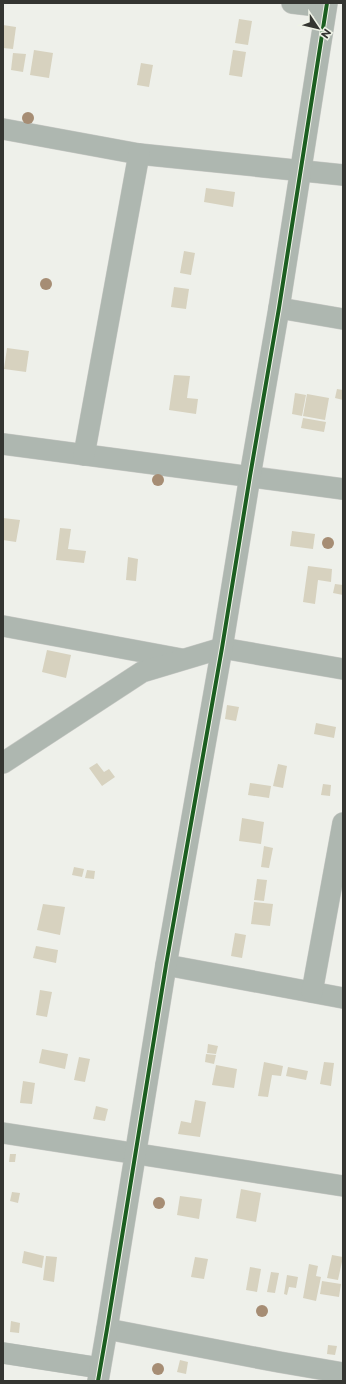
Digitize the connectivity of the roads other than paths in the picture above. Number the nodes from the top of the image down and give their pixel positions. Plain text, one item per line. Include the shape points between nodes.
1 (292, 3) edge
2 (327, 5) edge
3 (3, 129) edge
4 (139, 154) junction
5 (300, 171) junction
6 (343, 175) edge
7 (279, 308) junction
8 (343, 319) edge
9 (3, 444) edge
10 (84, 455) junction
11 (250, 476) junction
12 (343, 489) edge
13 (3, 626) edge
14 (222, 648) junction
15 (185, 659) junction
16 (343, 669) edge
17 (3, 763) edge
18 (343, 823) edge
19 (166, 965) junction
20 (312, 992) junction
21 (343, 998) edge
22 (3, 1133) edge
23 (135, 1153) junction
24 (343, 1186) edge
25 (107, 1329) junction
26 (3, 1353) edge
27 (343, 1373) edge
28 (99, 1375) edge

1 - 2 street
2 - 5 street
3 - 4 street
4 - 5 street
4 - 10 street
5 - 6 street
5 - 7 street
7 - 8 street
7 - 11 street
9 - 10 street
10 - 11 street
11 - 12 street
11 - 14 street
13 - 15 street
14 - 15 street
14 - 16 street
14 - 19 street
15 - 17 street via 142,672
18 - 20 street
19 - 20 street
19 - 23 street
20 - 21 street
22 - 23 street
23 - 24 street
23 - 25 street
25 - 27 street
25 - 28 street
26 - 28 street

